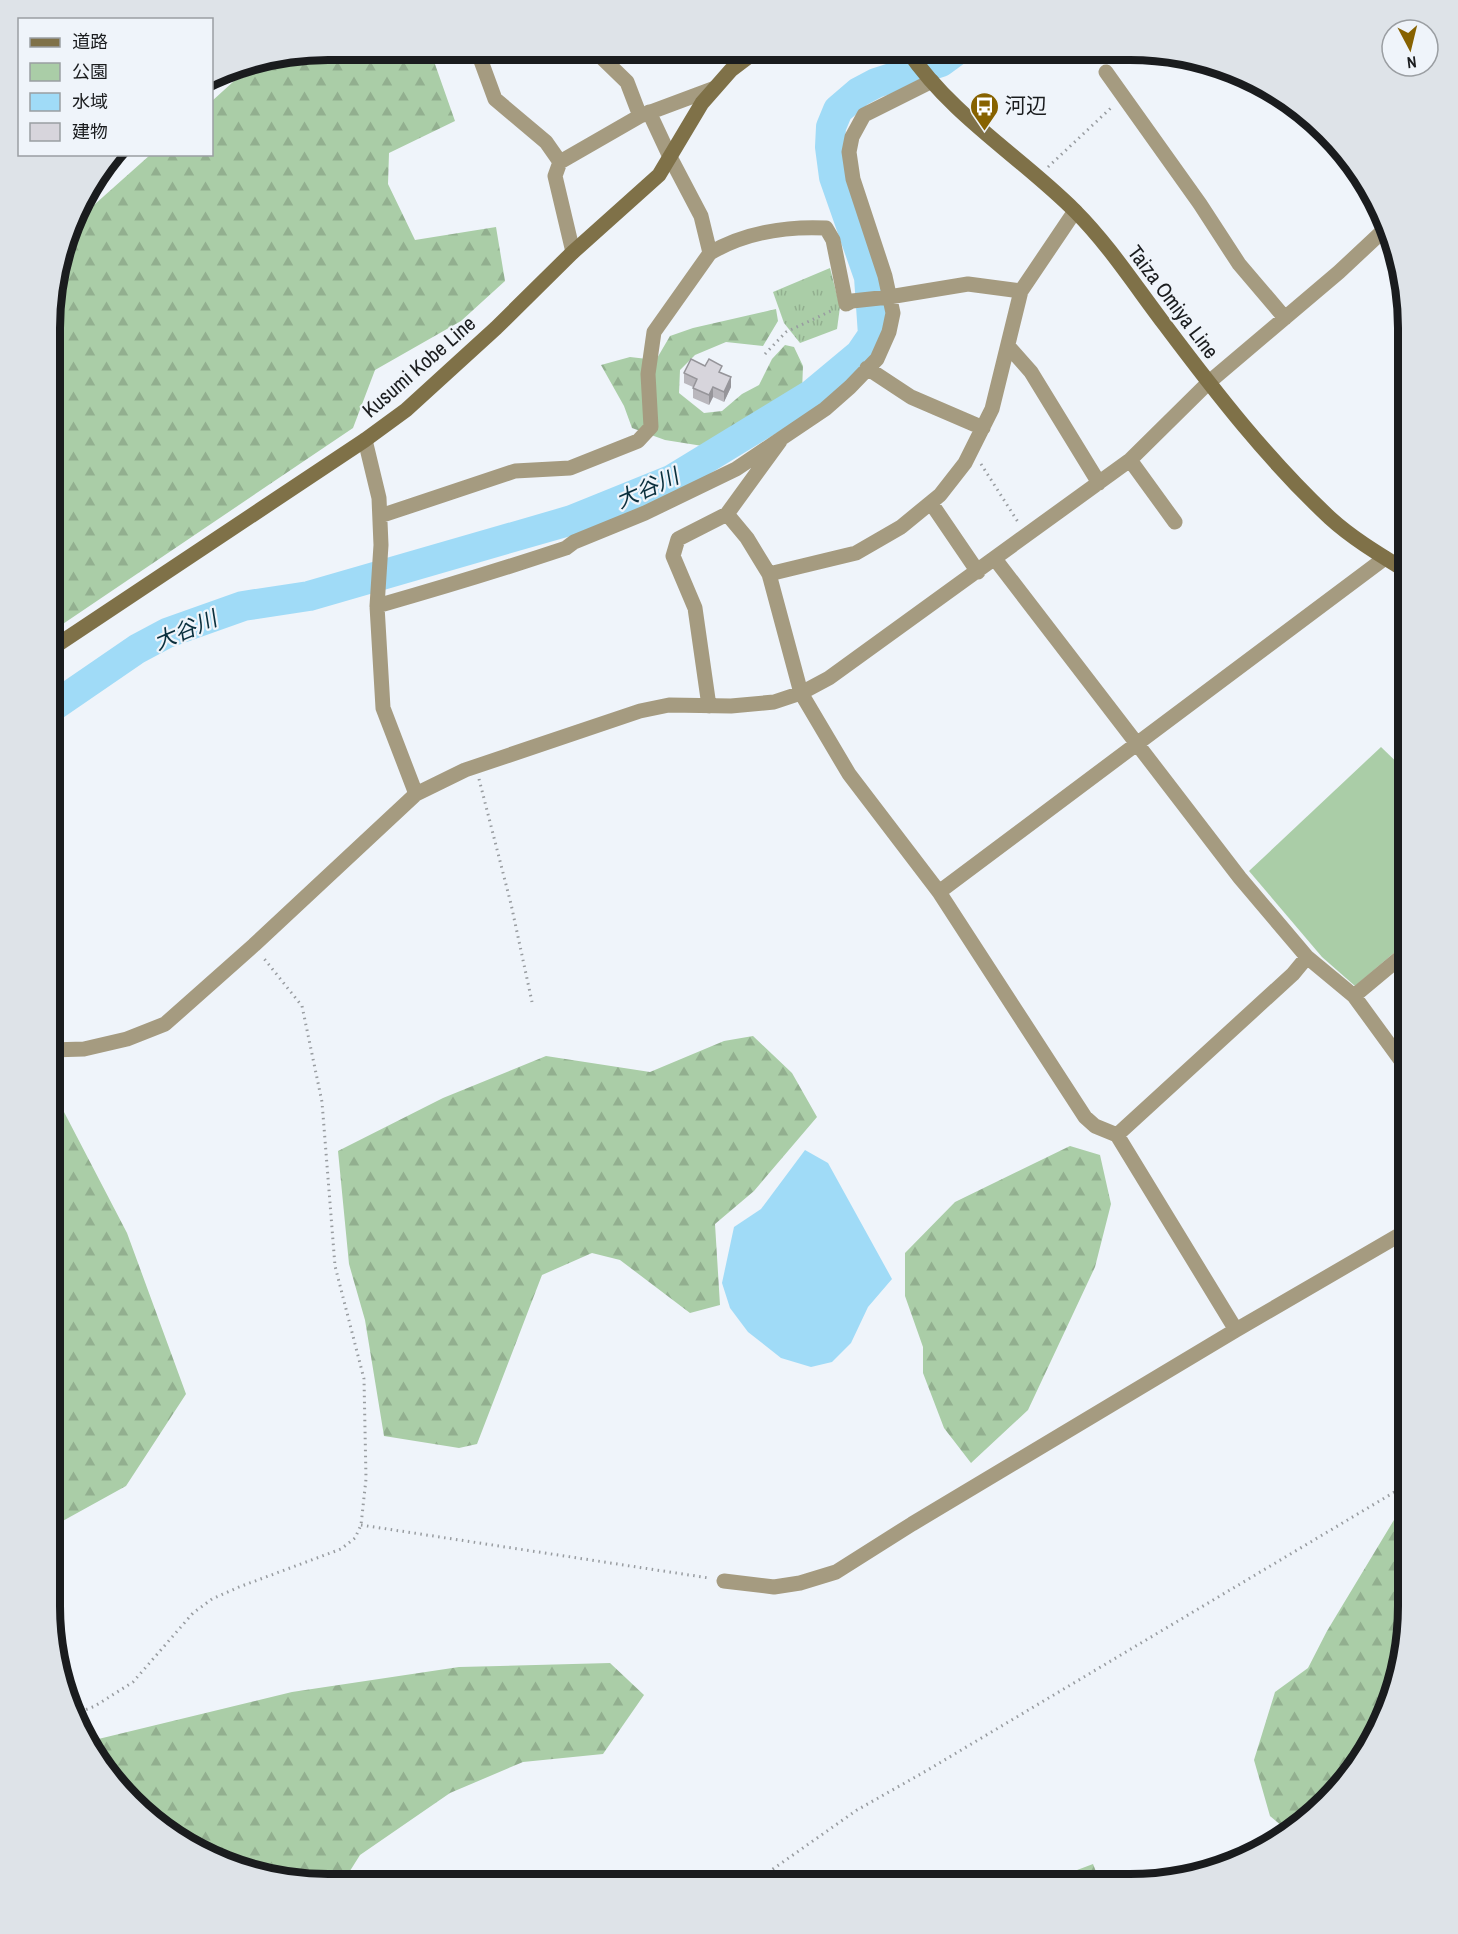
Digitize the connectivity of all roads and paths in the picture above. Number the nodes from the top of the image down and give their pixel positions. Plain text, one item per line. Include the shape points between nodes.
1 (481, 60) edge
2 (604, 60) edge
3 (743, 60) edge
4 (915, 60) edge
5 (1106, 72) dead end
6 (930, 79) junction
7 (715, 88) junction
8 (1123, 96) junction
9 (645, 114) junction
10 (670, 157) junction
11 (560, 162) junction
12 (1036, 178) junction
13 (1075, 211) junction
14 (1381, 234) edge
15 (573, 252) junction
16 (710, 253) junction
17 (1021, 291) junction
18 (884, 298) junction
19 (849, 303) junction
20 (1285, 318) junction
21 (1008, 346) junction
22 (765, 354) dead end
23 (867, 368) junction
24 (1208, 383) junction
25 (983, 428) junction
26 (365, 440) junction
27 (780, 441) junction
28 (972, 450) junction
29 (1130, 460) junction
30 (1099, 483) junction
31 (931, 503) junction
32 (727, 514) junction
33 (380, 516) junction
34 (1175, 522) dead end
35 (1027, 536) junction
36 (1385, 558) junction
37 (996, 559) junction
38 (1398, 566) edge
39 (978, 572) junction
40 (769, 574) junction
41 (377, 606) junction
42 (60, 643) edge
43 (801, 693) junction
44 (709, 706) junction
45 (1136, 743) junction
46 (476, 766) junction
47 (416, 794) junction
48 (939, 892) junction
49 (254, 945) junction
50 (1307, 957) junction
51 (1398, 959) edge
52 (1354, 996) junction
53 (532, 1002) dead end
54 (60, 1050) edge
55 (1398, 1056) edge
56 (1117, 1135) junction
57 (1398, 1236) edge
58 (1236, 1330) junction
59 (1398, 1490) edge
60 (361, 1525) junction
61 (724, 1581) joint
62 (81, 1712) edge
63 (766, 1874) edge

1 - 11 street via 495,99 546,142
2 - 9 street via 627,82
3 - 7 main road, Kusumi Kobe Line
4 - 6 main road, Taiza Omiya Line
5 - 8 street
6 - 12 main road, Taiza Omiya Line
6 - 18 street via 864,115 852,136 849,152 853,180 885,276
7 - 9 street
7 - 10 main road, Kusumi Kobe Line
8 - 12 path
8 - 20 street via 1239,264
9 - 10 street
9 - 11 street
10 - 15 main road, Kusumi Kobe Line via 658,175
10 - 16 street via 702,216
11 - 15 street via 555,176
12 - 13 main road, Taiza Omiya Line
13 - 17 street
13 - 24 main road, Taiza Omiya Line
14 - 20 street
15 - 26 main road, Kusumi Kobe Line via 406,410
16 - 19 street via 758,233 826,228 833,240
16 - 33 street via 654,332 648,374 651,427 638,441 570,468 515,471
17 - 18 street via 968,284
17 - 21 street
18 - 19 street
18 - 23 street via 893,313 889,332 877,359
19 - 22 path via 786,332
20 - 24 street
21 - 25 street via 992,409
21 - 30 street via 1031,372
23 - 25 street via 911,398
23 - 27 street via 825,410
24 - 29 street
24 - 36 main road, Taiza Omiya Line via 1263,450 1331,519
25 - 28 street
26 - 33 street
26 - 42 main road, Kusumi Kobe Line
27 - 32 street
27 - 41 street via 736,469 566,548
28 - 31 street
28 - 35 path
29 - 30 street
29 - 34 street
30 - 35 street
31 - 39 street
31 - 40 street via 901,527 856,553
32 - 40 street
32 - 44 street via 678,539 674,556 695,608
33 - 41 street
35 - 37 street
36 - 38 main road, Taiza Omiya Line
36 - 45 street
37 - 39 street
37 - 45 street
39 - 43 street via 829,678
40 - 43 street
41 - 47 street via 383,708
43 - 44 street via 774,702
43 - 48 street via 849,774
44 - 46 street via 669,705 640,711
45 - 48 street
45 - 50 street via 1240,878
46 - 47 street
46 - 53 path
47 - 49 street
48 - 56 street via 1084,1117
49 - 54 street via 165,1024 117,1041
49 - 60 path via 302,1006 322,1102 335,1266 364,1379 366,1479
50 - 52 street
50 - 56 street
51 - 52 street
52 - 55 street
56 - 58 street
57 - 58 street
58 - 61 street via 836,1572 774,1587
59 - 63 path via 857,1810
60 - 61 path
60 - 62 path via 355,1538 341,1549 212,1599 193,1613 133,1682

